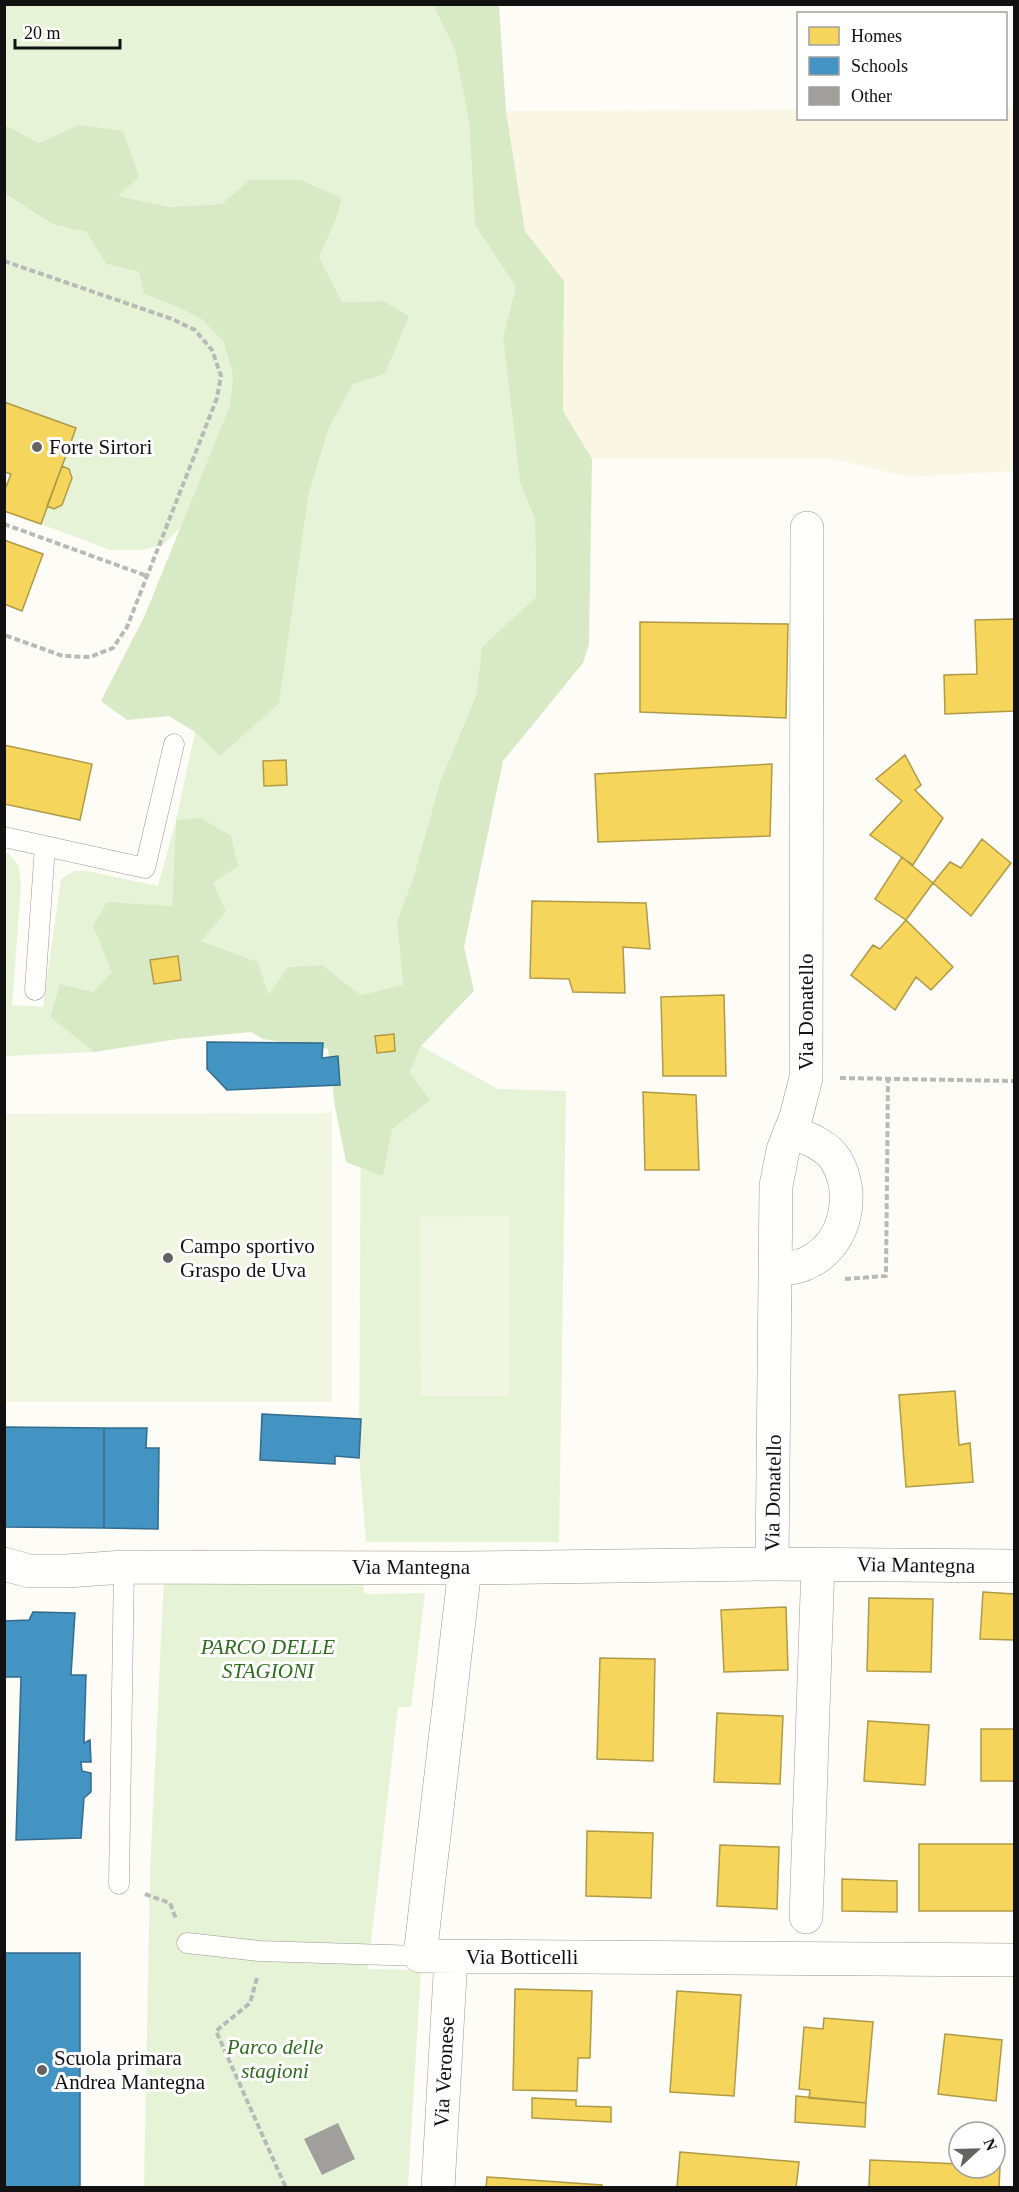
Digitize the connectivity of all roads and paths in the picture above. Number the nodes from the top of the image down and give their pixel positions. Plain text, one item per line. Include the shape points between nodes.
1 (4, 261) edge
2 (4, 524) edge
3 (807, 528) dead end
4 (147, 576) junction
5 (4, 635) edge
6 (174, 744) dead end
7 (4, 837) edge
8 (45, 846) junction
9 (35, 990) dead end
10 (807, 1078) junction
11 (888, 1079) junction
12 (1014, 1081) edge
13 (790, 1131) junction
14 (776, 1270) junction
15 (842, 1280) dead end
16 (4, 1564) edge
17 (772, 1564) junction
18 (818, 1564) junction
19 (1014, 1566) edge
20 (124, 1567) junction
21 (465, 1568) junction
22 (119, 1884) joint
23 (806, 1917) dead end
24 (187, 1943) joint
25 (259, 1951) junction
26 (436, 1956) junction
27 (1014, 1960) edge
28 (286, 2187) edge
29 (438, 2187) edge

1 - 4 path via 172,319 195,330 212,350 220,376 217,398
2 - 4 path
3 - 10 street, Via Donatello
4 - 5 path via 127,627 113,648 90,657 63,656
6 - 8 lane via 145,868
7 - 8 lane
8 - 9 lane
10 - 11 path
10 - 13 street, Via Donatello
11 - 12 path
11 - 15 path via 886,1276
13 - 14 street, Via Donatello via 776,1186
13 - 14 street via 822,1145 836,1160 847,1203 844,1220 824,1252 796,1268
14 - 17 street, Via Donatello
16 - 20 street, Via Mantegna via 30,1571
17 - 18 street, Via Mantegna
17 - 21 street, Via Mantegna
18 - 19 street, Via Mantegna
18 - 23 street
20 - 21 street, Via Mantegna
20 - 22 lane
21 - 26 street
22 - 24 path via 170,1904
24 - 25 lane
25 - 26 lane
25 - 28 path via 258,1975 250,2003 216,2031
26 - 27 street, Via Botticelli
26 - 29 street, Via Veronese

